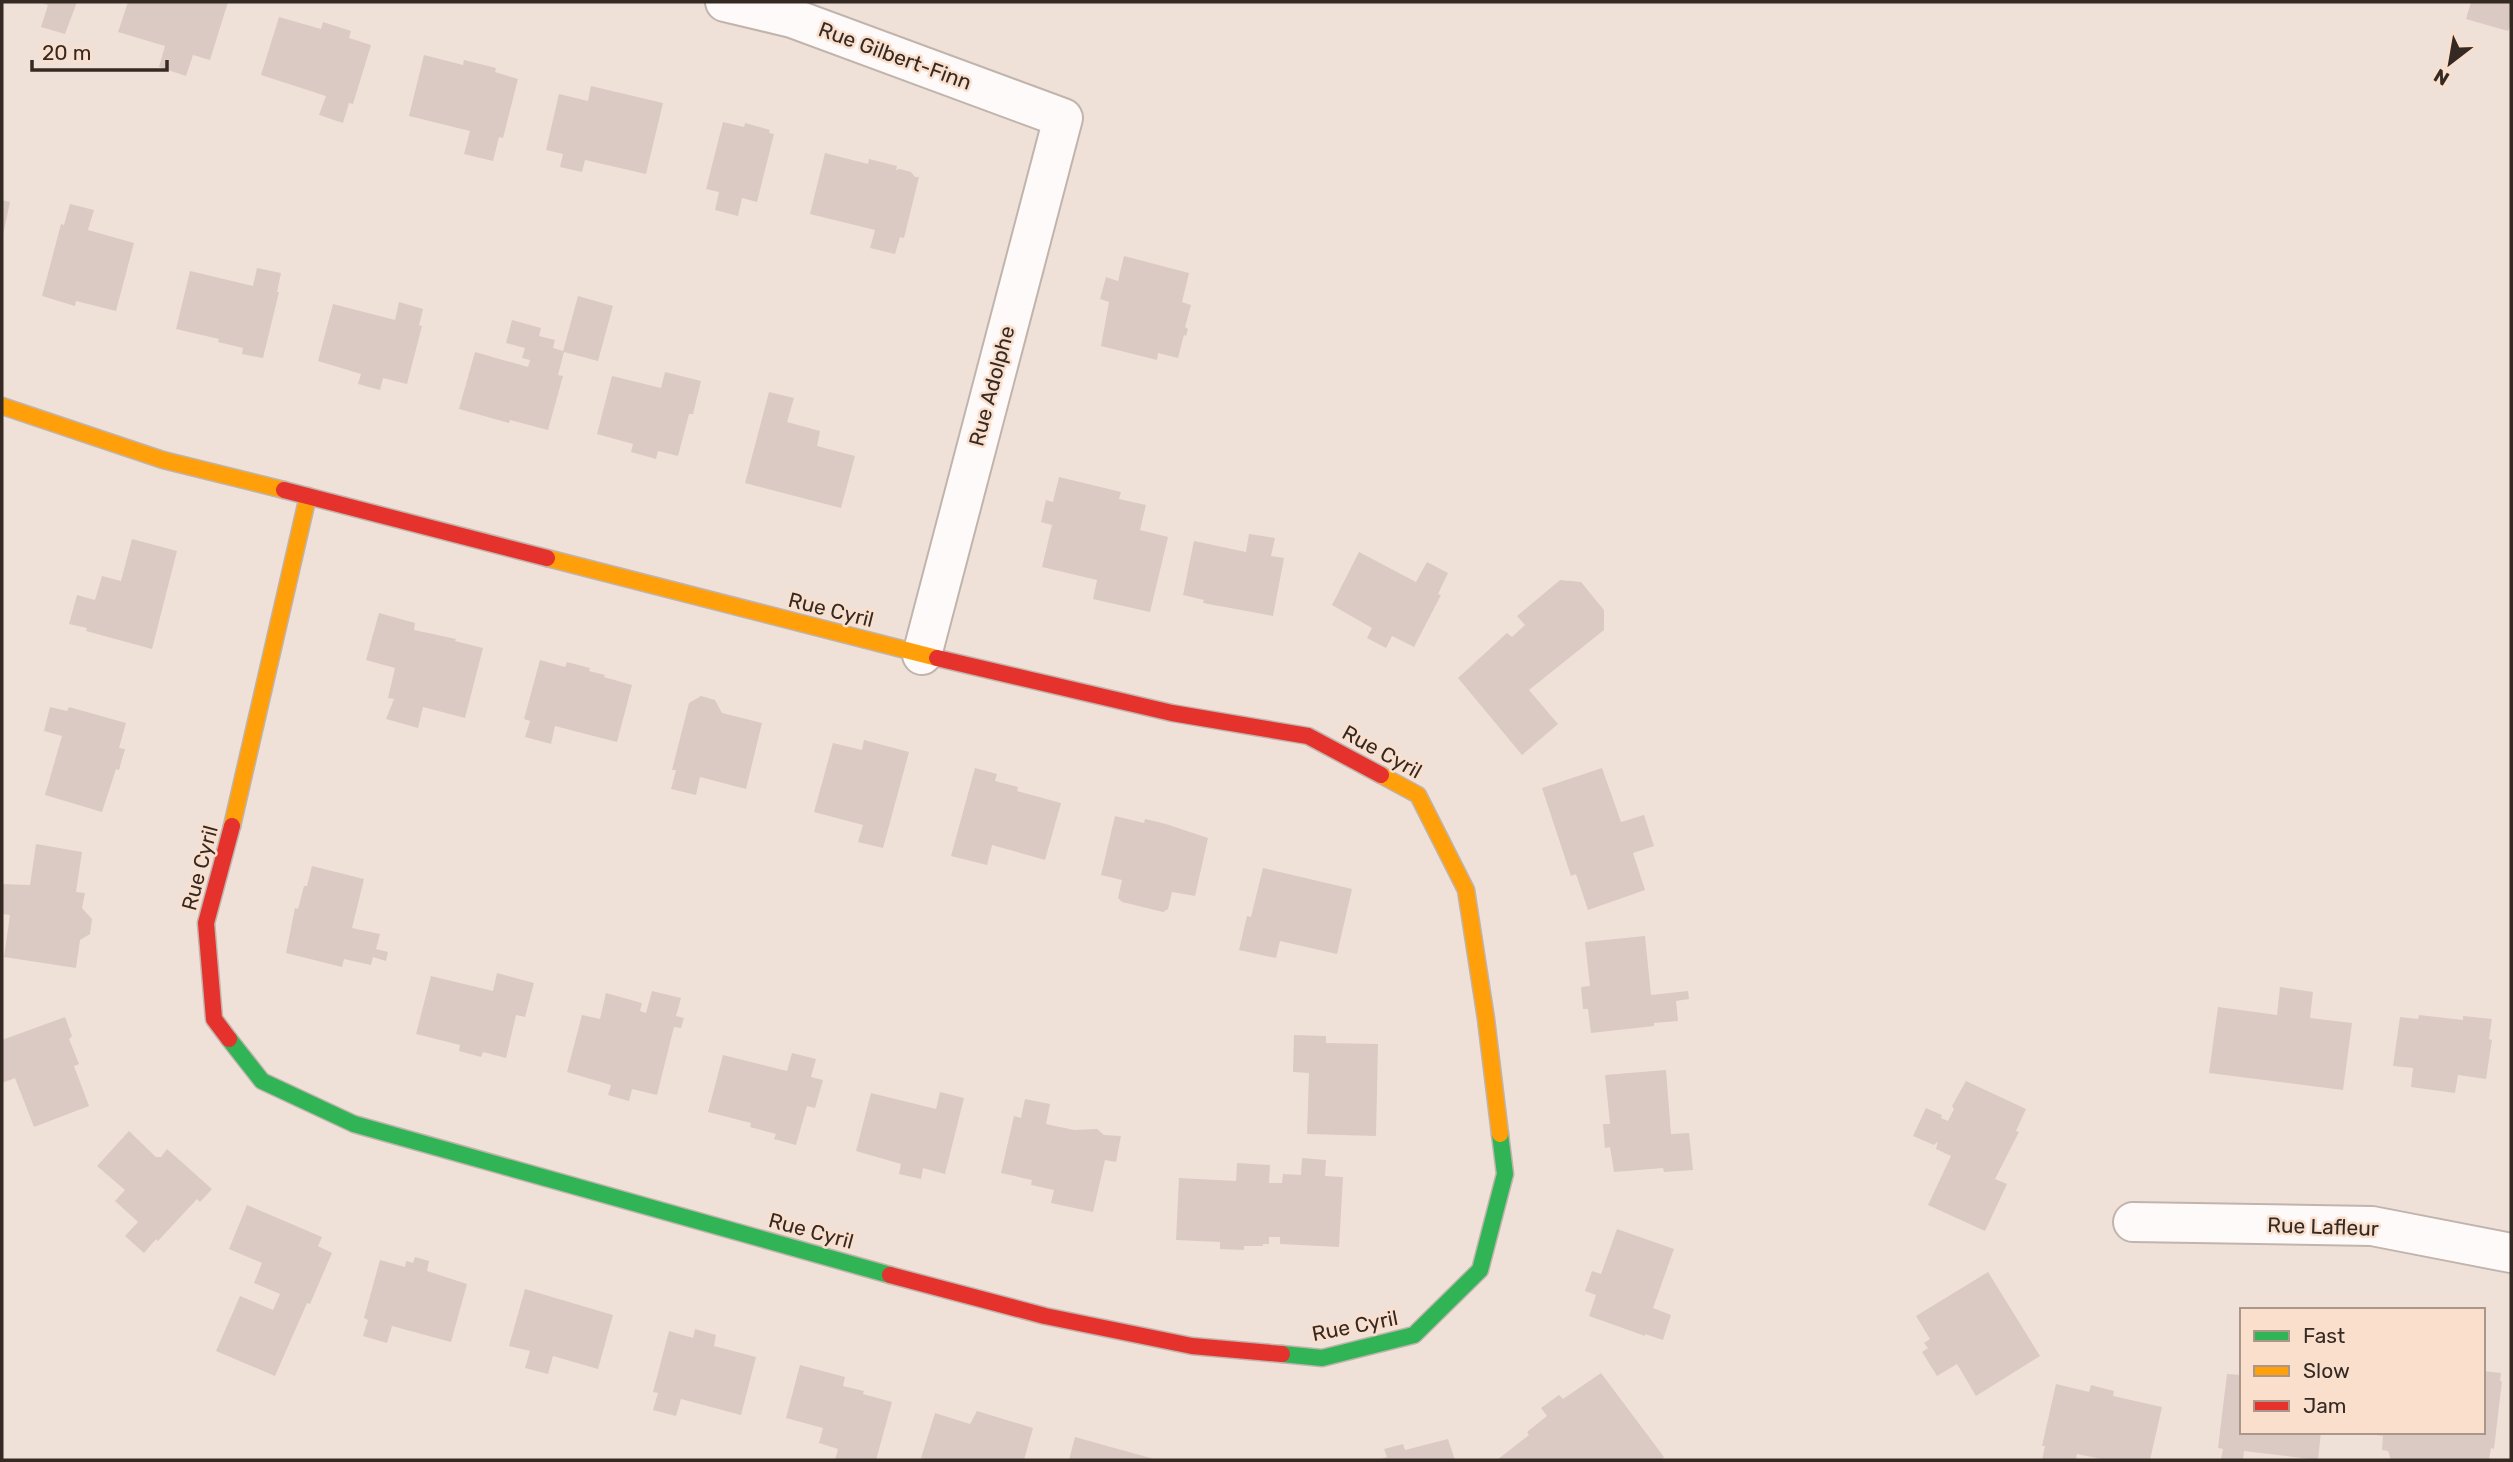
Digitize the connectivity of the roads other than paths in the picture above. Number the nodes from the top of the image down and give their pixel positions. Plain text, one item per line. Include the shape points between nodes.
1 (725, 2) edge
2 (1063, 118) joint
3 (2, 406) edge
4 (309, 496) junction
5 (922, 655) junction
6 (2133, 1222) dead end
7 (2511, 1253) edge

1 - 2 street, Rue Gilbert-Finn via 792,18
2 - 5 street, Rue Adolphe
3 - 4 street, Rue Cyril via 163,460
4 - 5 street, Rue Cyril
4 - 5 street, Rue Cyril via 206,923 214,1019 262,1081 354,1124 1045,1316 1192,1346 1322,1358 1414,1335 1480,1270 1505,1174 1466,890 1418,795 1308,736 1172,713
6 - 7 street, Rue Lafleur via 2372,1226

